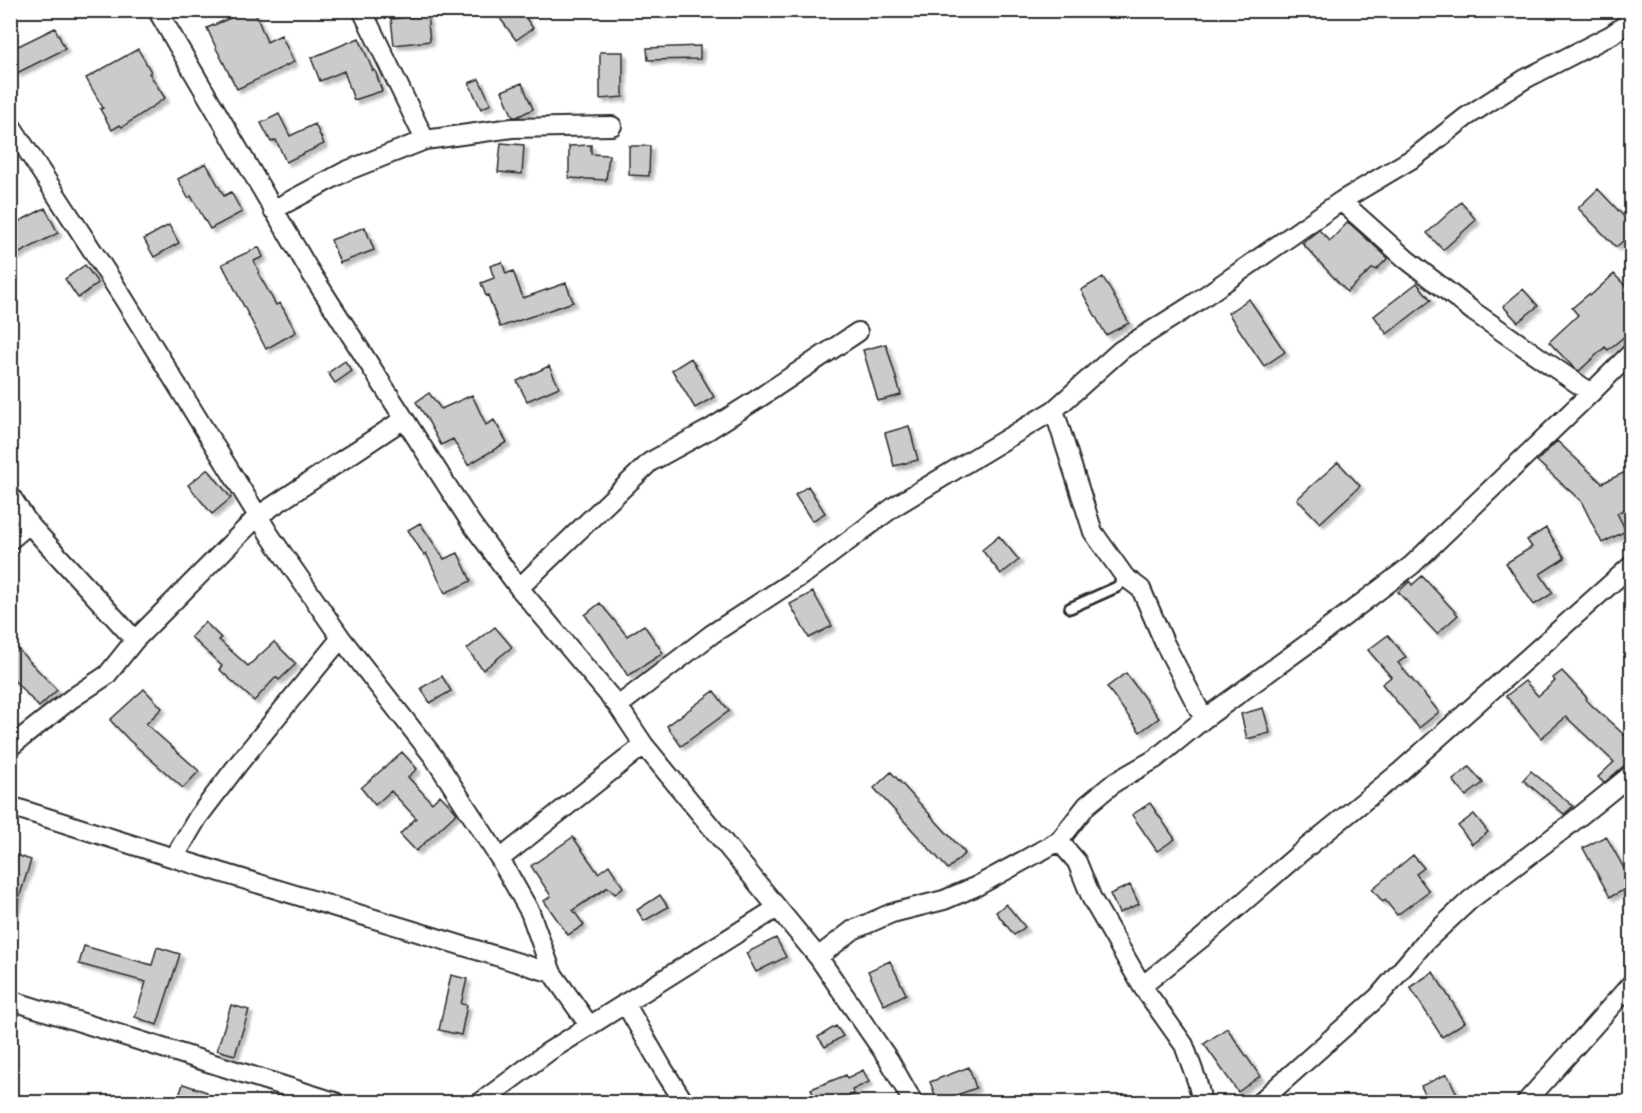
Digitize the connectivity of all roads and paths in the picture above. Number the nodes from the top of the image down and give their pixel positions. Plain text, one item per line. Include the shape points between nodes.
1 (157, 10) edge
2 (362, 10) edge
3 (1632, 20) edge
4 (10, 124) edge
5 (612, 126) dead end
6 (425, 140) junction
7 (1341, 201) junction
8 (273, 210) junction
9 (858, 332) dead end
10 (1632, 352) edge
11 (1592, 393) junction
12 (1054, 410) junction
13 (404, 419) junction
14 (10, 495) edge
15 (258, 516) junction
16 (29, 524) junction
17 (10, 540) edge
18 (1632, 565) edge
19 (1125, 577) junction
20 (519, 588) junction
21 (1070, 608) dead end
22 (341, 638) junction
23 (135, 640) junction
24 (618, 706) junction
25 (1204, 719) junction
26 (644, 745) junction
27 (10, 747) edge
28 (1632, 774) edge
29 (10, 806) edge
30 (1059, 841) junction
31 (174, 858) junction
32 (500, 859) junction
33 (777, 908) junction
34 (818, 957) junction
35 (552, 973) junction
36 (1632, 983) edge
37 (1142, 986) junction
38 (10, 1000) edge
39 (625, 1003) junction
40 (589, 1025) junction
41 (335, 1102) edge
42 (481, 1102) edge
43 (684, 1102) edge
44 (913, 1102) edge
45 (1202, 1102) edge
46 (1260, 1102) edge
47 (1526, 1102) edge

1 - 8 street
2 - 6 street
3 - 7 street via 1611,35 1525,78 1415,157
4 - 15 street
5 - 6 street via 512,128
6 - 8 street via 346,171
7 - 11 street via 1474,312
7 - 12 street via 1121,350
8 - 13 street
9 - 20 street via 710,429 650,462
10 - 11 street
11 - 25 street via 1412,565
12 - 19 street via 1093,532
12 - 24 street via 895,506 807,572 712,634
13 - 15 street
13 - 20 street via 471,523
14 - 16 street
15 - 22 street
15 - 23 street
16 - 17 street
16 - 23 street
18 - 37 street via 1401,771
19 - 21 lane via 1117,587
19 - 25 street via 1141,589
20 - 24 street
22 - 31 street via 198,817
22 - 32 street via 433,756
23 - 27 street via 107,675
24 - 26 street
25 - 30 street via 1155,759 1087,804
26 - 32 street
26 - 33 street
28 - 46 street via 1470,900 1425,942 1378,997
29 - 31 street
30 - 34 street via 977,886 853,930
30 - 37 street via 1077,862 1092,899
31 - 35 street
32 - 35 street via 530,912
33 - 34 street
33 - 39 street
34 - 44 street
35 - 40 street
36 - 47 street
37 - 45 street via 1184,1045
38 - 41 street
39 - 40 street
39 - 43 street
40 - 42 street

